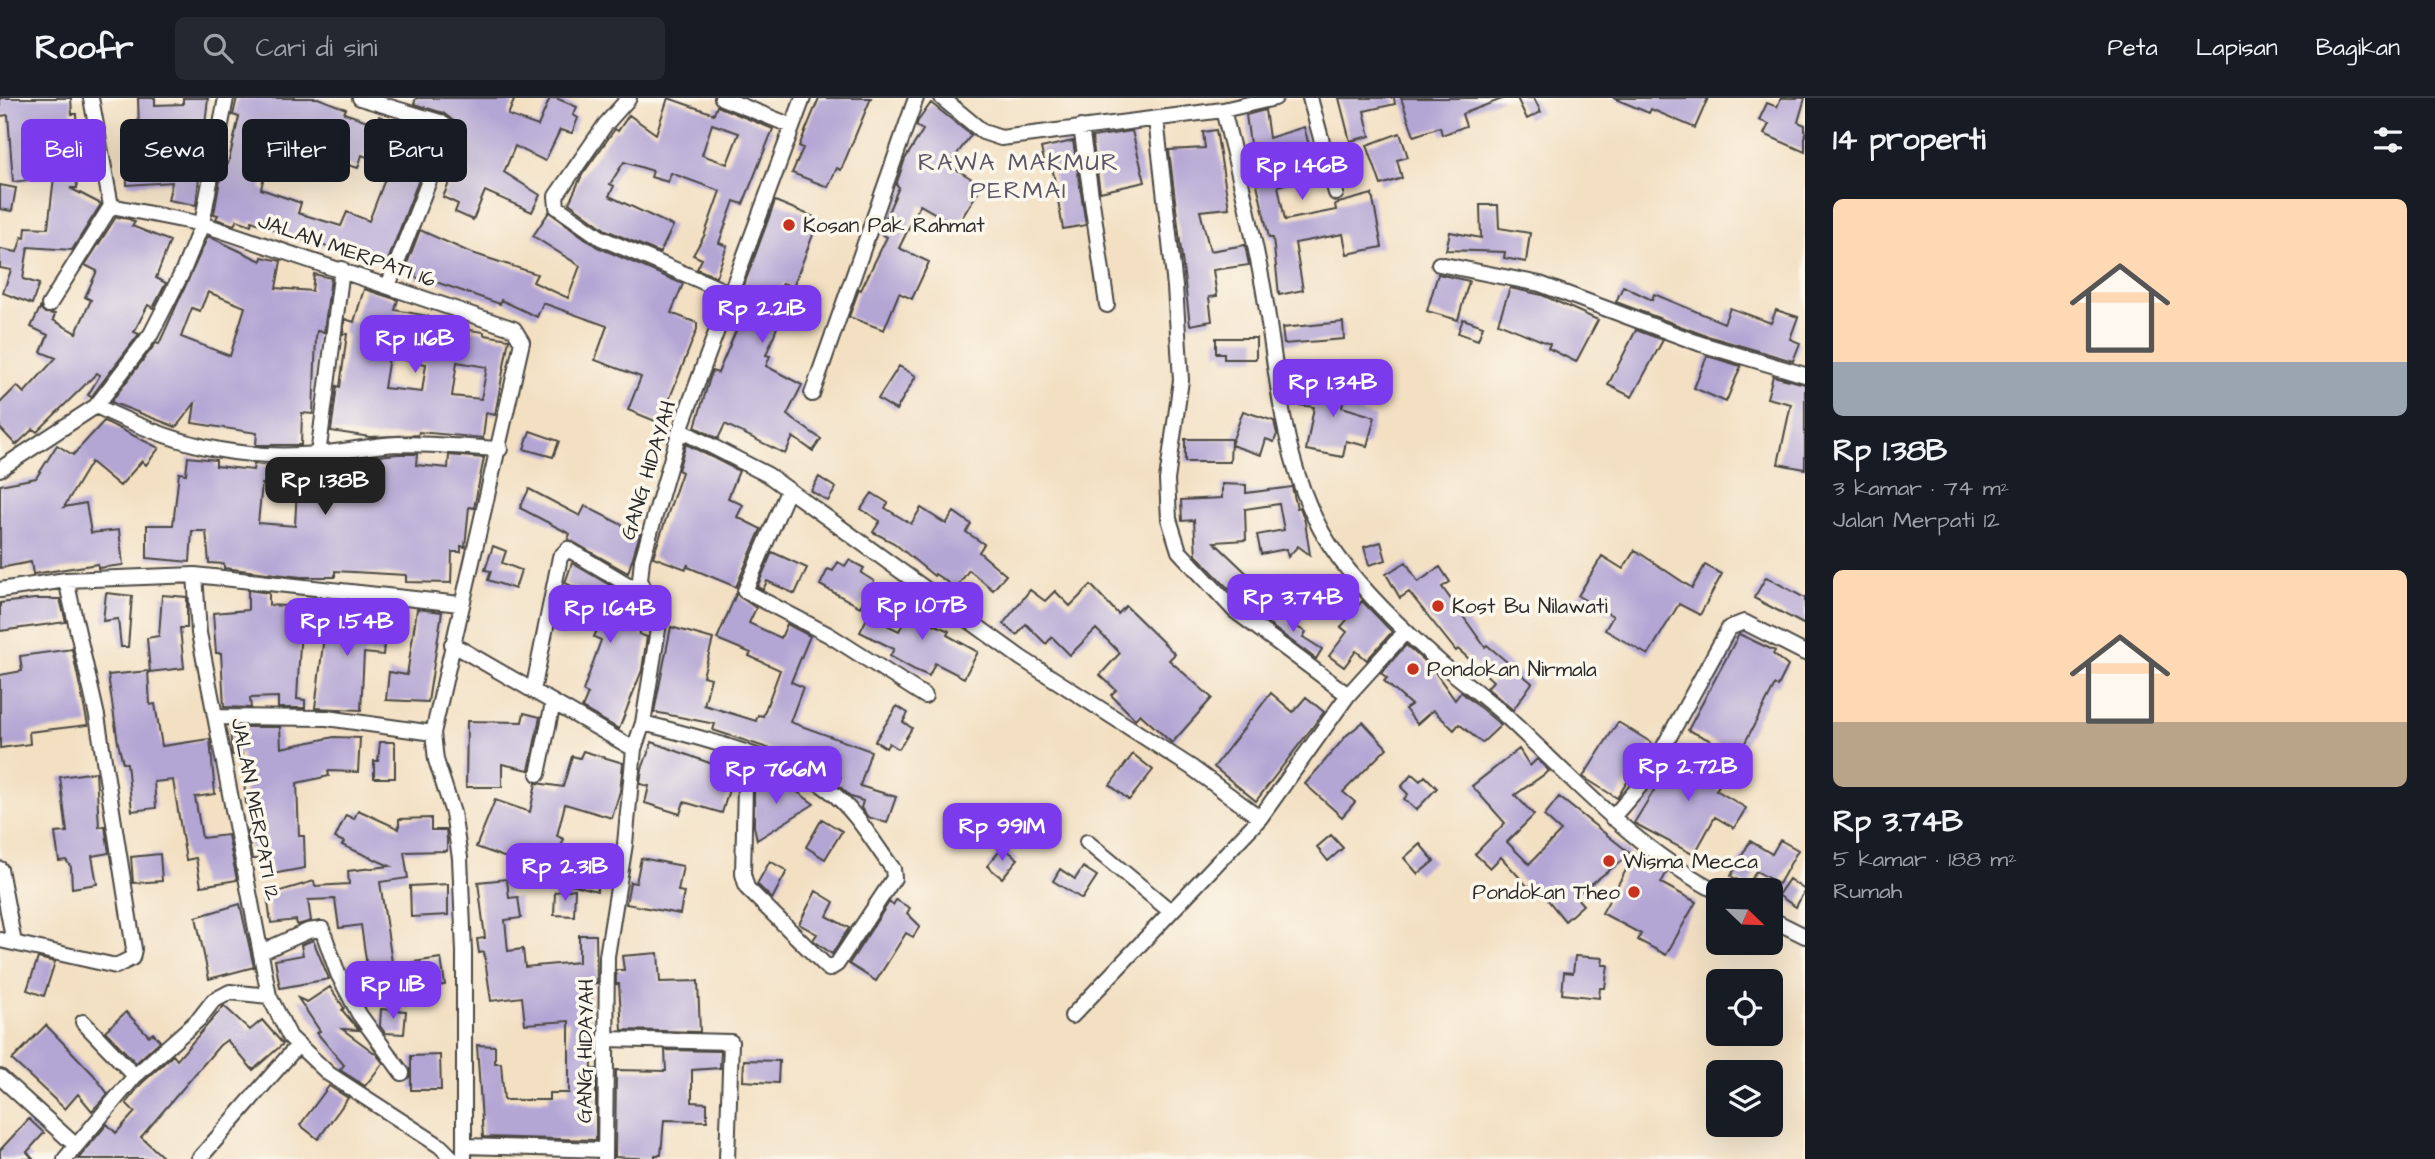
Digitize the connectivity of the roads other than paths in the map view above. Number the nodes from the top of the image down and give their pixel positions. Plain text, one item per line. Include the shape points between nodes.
1 (91, 98) edge
2 (226, 98) edge
3 (360, 98) edge
4 (629, 98) edge
5 (722, 98) edge
6 (803, 98) edge
7 (916, 98) edge
8 (942, 98) edge
9 (1275, 98) edge
10 (1310, 98) edge
11 (1196, 105) edge
12 (1223, 110) junction
13 (1156, 119) junction
14 (792, 126) junction
15 (1081, 127) junction
16 (1336, 193) dead end
17 (111, 206) junction
18 (202, 224) junction
19 (1439, 264) dead end
20 (342, 269) junction
21 (388, 286) junction
22 (729, 293) junction
23 (1107, 305) dead end
24 (49, 306) dead end
25 (1805, 375) edge
26 (812, 394) dead end
27 (96, 406) junction
28 (680, 430) junction
29 (499, 449) junction
30 (318, 454) junction
31 (0, 469) edge
32 (788, 491) junction
33 (195, 575) junction
34 (66, 580) junction
35 (0, 590) edge
36 (645, 595) junction
37 (460, 604) junction
38 (1406, 631) junction
39 (452, 644) junction
40 (1805, 653) edge
41 (533, 691) junction
42 (1348, 695) junction
43 (925, 696) dead end
44 (552, 703) junction
45 (217, 717) junction
46 (643, 723) junction
47 (433, 733) junction
48 (634, 749) junction
49 (755, 756) junction
50 (538, 774) dead end
51 (1260, 818) junction
52 (1612, 818) junction
53 (1087, 842) dead end
54 (0, 869) edge
55 (1706, 885) edge
56 (1169, 910) junction
57 (1783, 925) edge
58 (1805, 936) edge
59 (7, 942) edge
60 (261, 952) junction
61 (269, 996) junction
62 (1072, 1016) dead end
63 (83, 1021) dead end
64 (605, 1039) junction
65 (298, 1045) junction
66 (402, 1073) dead end
67 (135, 1076) junction
68 (0, 1077) edge
69 (75, 1145) junction
70 (464, 1153) edge
71 (605, 1154) edge
72 (65, 1159) edge
73 (199, 1159) edge
74 (453, 1159) edge
75 (727, 1159) edge

1 - 17 street
2 - 18 street
3 - 21 street via 447,127
4 - 22 street via 556,196 557,207 601,238
5 - 14 street
6 - 14 street, GANG HIDAYAH
7 - 26 street
8 - 15 street via 983,132 1002,138
9 - 12 street
10 - 16 street
11 - 12 street
11 - 13 street
12 - 38 street via 1257,251 1281,411 1298,475 1318,526 1339,558
13 - 15 street
13 - 42 street via 1181,380 1167,480 1169,519 1179,551 1235,611
14 - 22 street, GANG HIDAYAH
15 - 23 street
17 - 18 street, JALAN MERPATI 16
17 - 24 street
18 - 20 street, JALAN MERPATI 16
18 - 27 street via 151,334
19 - 25 street via 1540,284 1701,344
20 - 21 street, JALAN MERPATI 16
20 - 30 street
21 - 29 street, JALAN MERPATI 16 via 514,329 520,336
22 - 28 street, GANG HIDAYAH
27 - 30 street via 184,443 260,456
27 - 31 street
28 - 32 street via 735,457
28 - 36 street, GANG HIDAYAH via 642,560 640,580
29 - 30 street via 396,444
29 - 37 street, JALAN MERPATI 16
32 - 43 street via 745,591 829,635
32 - 51 street via 1021,658 1191,767
33 - 34 street
33 - 37 street
33 - 45 street, JALAN MERPATI 12 via 199,633
34 - 35 street
34 - 59 street via 97,716 134,949 126,963 116,966
36 - 41 street via 568,549 560,557
36 - 46 street, GANG HIDAYAH via 659,623
37 - 39 street, JALAN MERPATI 16
38 - 42 street
38 - 52 street via 1510,720
39 - 41 street
39 - 47 street, JALAN MERPATI 16
40 - 52 street via 1744,622 1729,628 1646,779
41 - 44 street
42 - 51 street
44 - 48 street
44 - 50 street
45 - 47 street via 327,718
45 - 60 street, JALAN MERPATI 12
46 - 48 street, GANG HIDAYAH
46 - 49 street
47 - 70 street, JALAN MERPATI 16 via 460,858
48 - 64 street, GANG HIDAYAH via 607,956
49 - 49 street via 745,785 743,874 747,888 829,969 837,964 895,873 854,813 829,790
51 - 56 street
52 - 55 street via 1655,853
53 - 56 street
54 - 59 street
56 - 62 street
57 - 58 street
60 - 61 street, JALAN MERPATI 12
60 - 66 street via 321,929 359,1014
61 - 65 street, JALAN MERPATI 12
61 - 67 street via 230,992 213,1001
63 - 67 street
64 - 71 street, GANG HIDAYAH
64 - 75 street via 731,1042
65 - 73 street
65 - 74 street, JALAN MERPATI 12 via 329,1074
67 - 69 street
68 - 69 street
69 - 72 street
70 - 71 street

